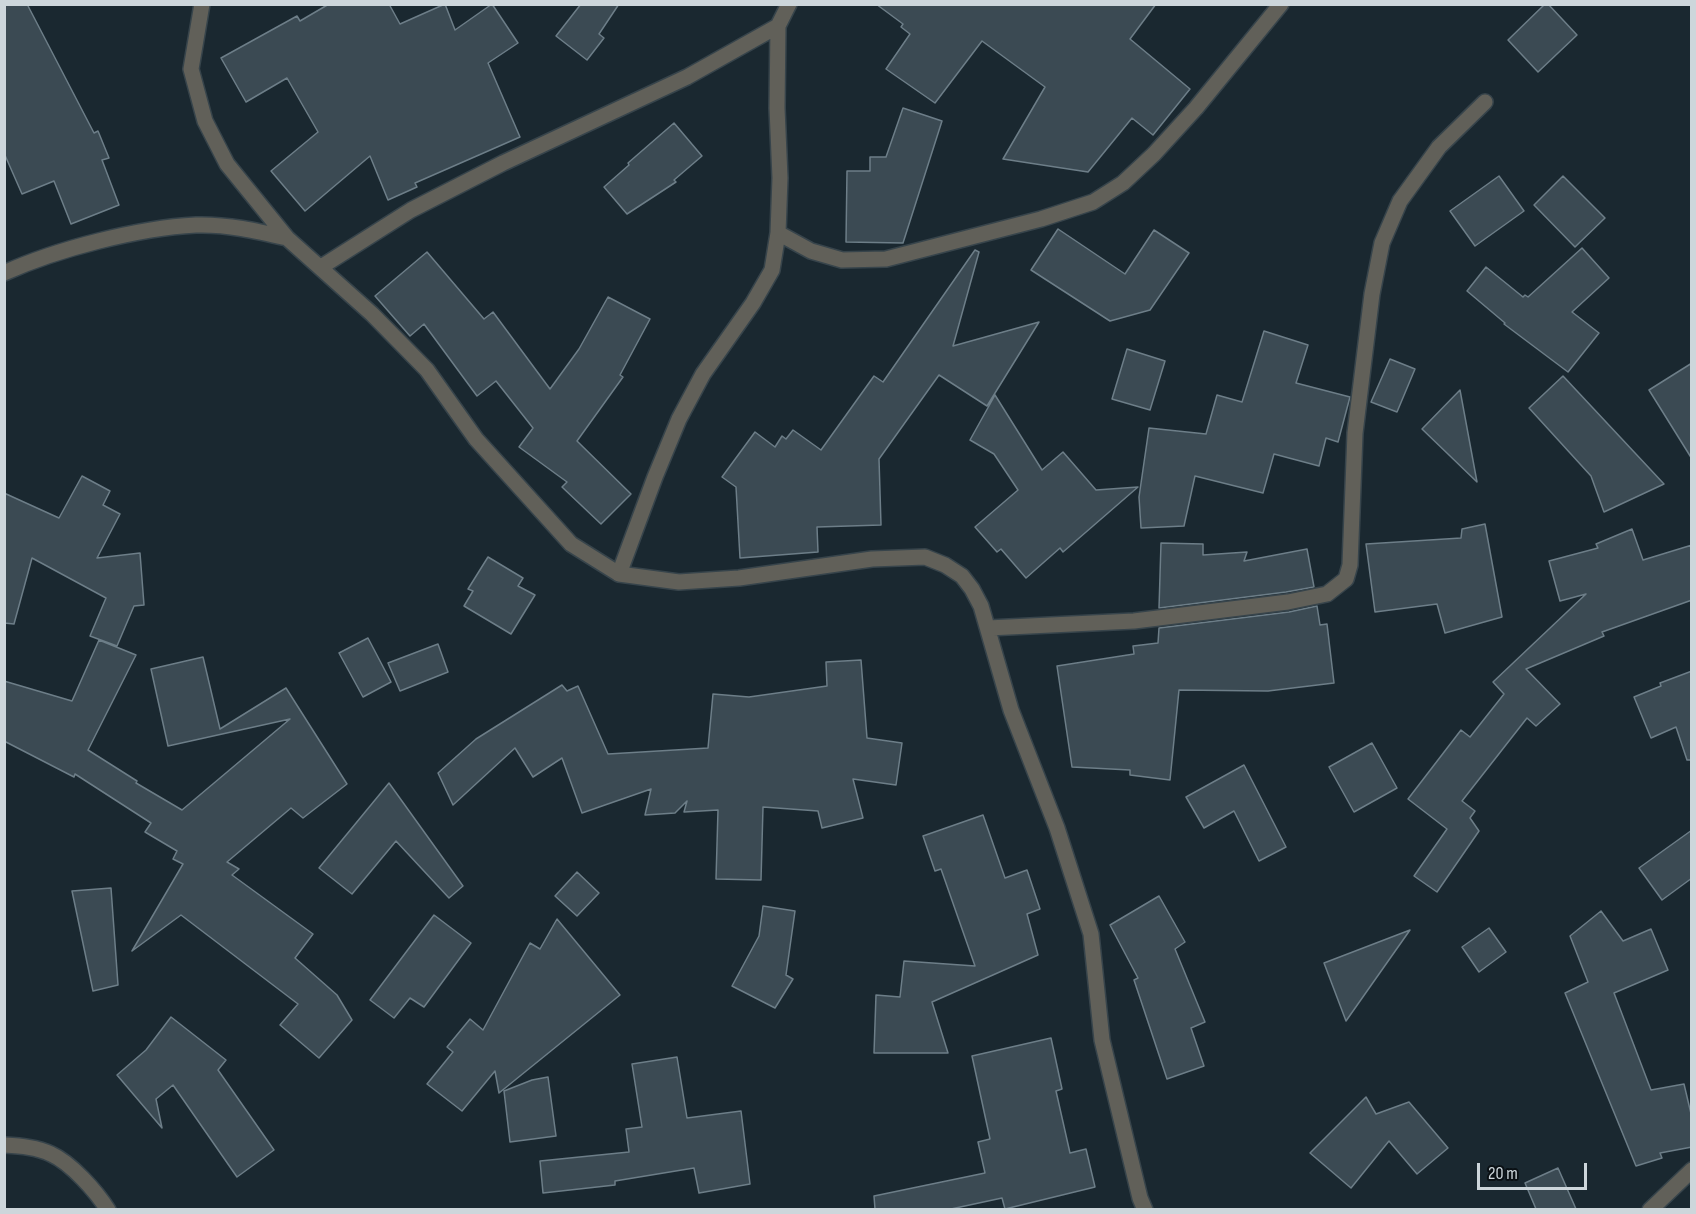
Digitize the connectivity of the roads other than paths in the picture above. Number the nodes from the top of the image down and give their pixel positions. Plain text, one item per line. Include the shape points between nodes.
1 (202, 4) edge
2 (789, 4) edge
3 (1281, 4) edge
4 (778, 26) junction
5 (1485, 102) dead end
6 (778, 233) junction
7 (287, 238) junction
8 (321, 267) junction
9 (4, 273) edge
10 (619, 574) junction
11 (988, 628) junction
12 (4, 1145) edge
13 (1692, 1170) edge
14 (108, 1209) edge
15 (1145, 1209) edge
16 (1650, 1209) edge

1 - 7 street via 191,69 205,122 227,164
2 - 4 street
3 - 6 street via 1154,154 1123,183 1093,202 886,259 842,261 811,251
4 - 6 street
4 - 8 street via 687,77 503,162 411,210
5 - 11 street via 1439,147 1400,201 1382,243 1355,433 1350,565 1346,579 1327,594 1288,602 1134,621
6 - 10 street via 772,270 703,374 679,419
7 - 8 street
7 - 9 street via 240,227 197,225 85,246
8 - 10 street via 428,370 476,439 571,544
10 - 11 street via 679,582 740,578 872,559 925,558 962,576 981,606
11 - 15 street via 1011,710 1057,828 1091,934 1102,1040
12 - 14 street via 52,1154 86,1180
13 - 16 street

